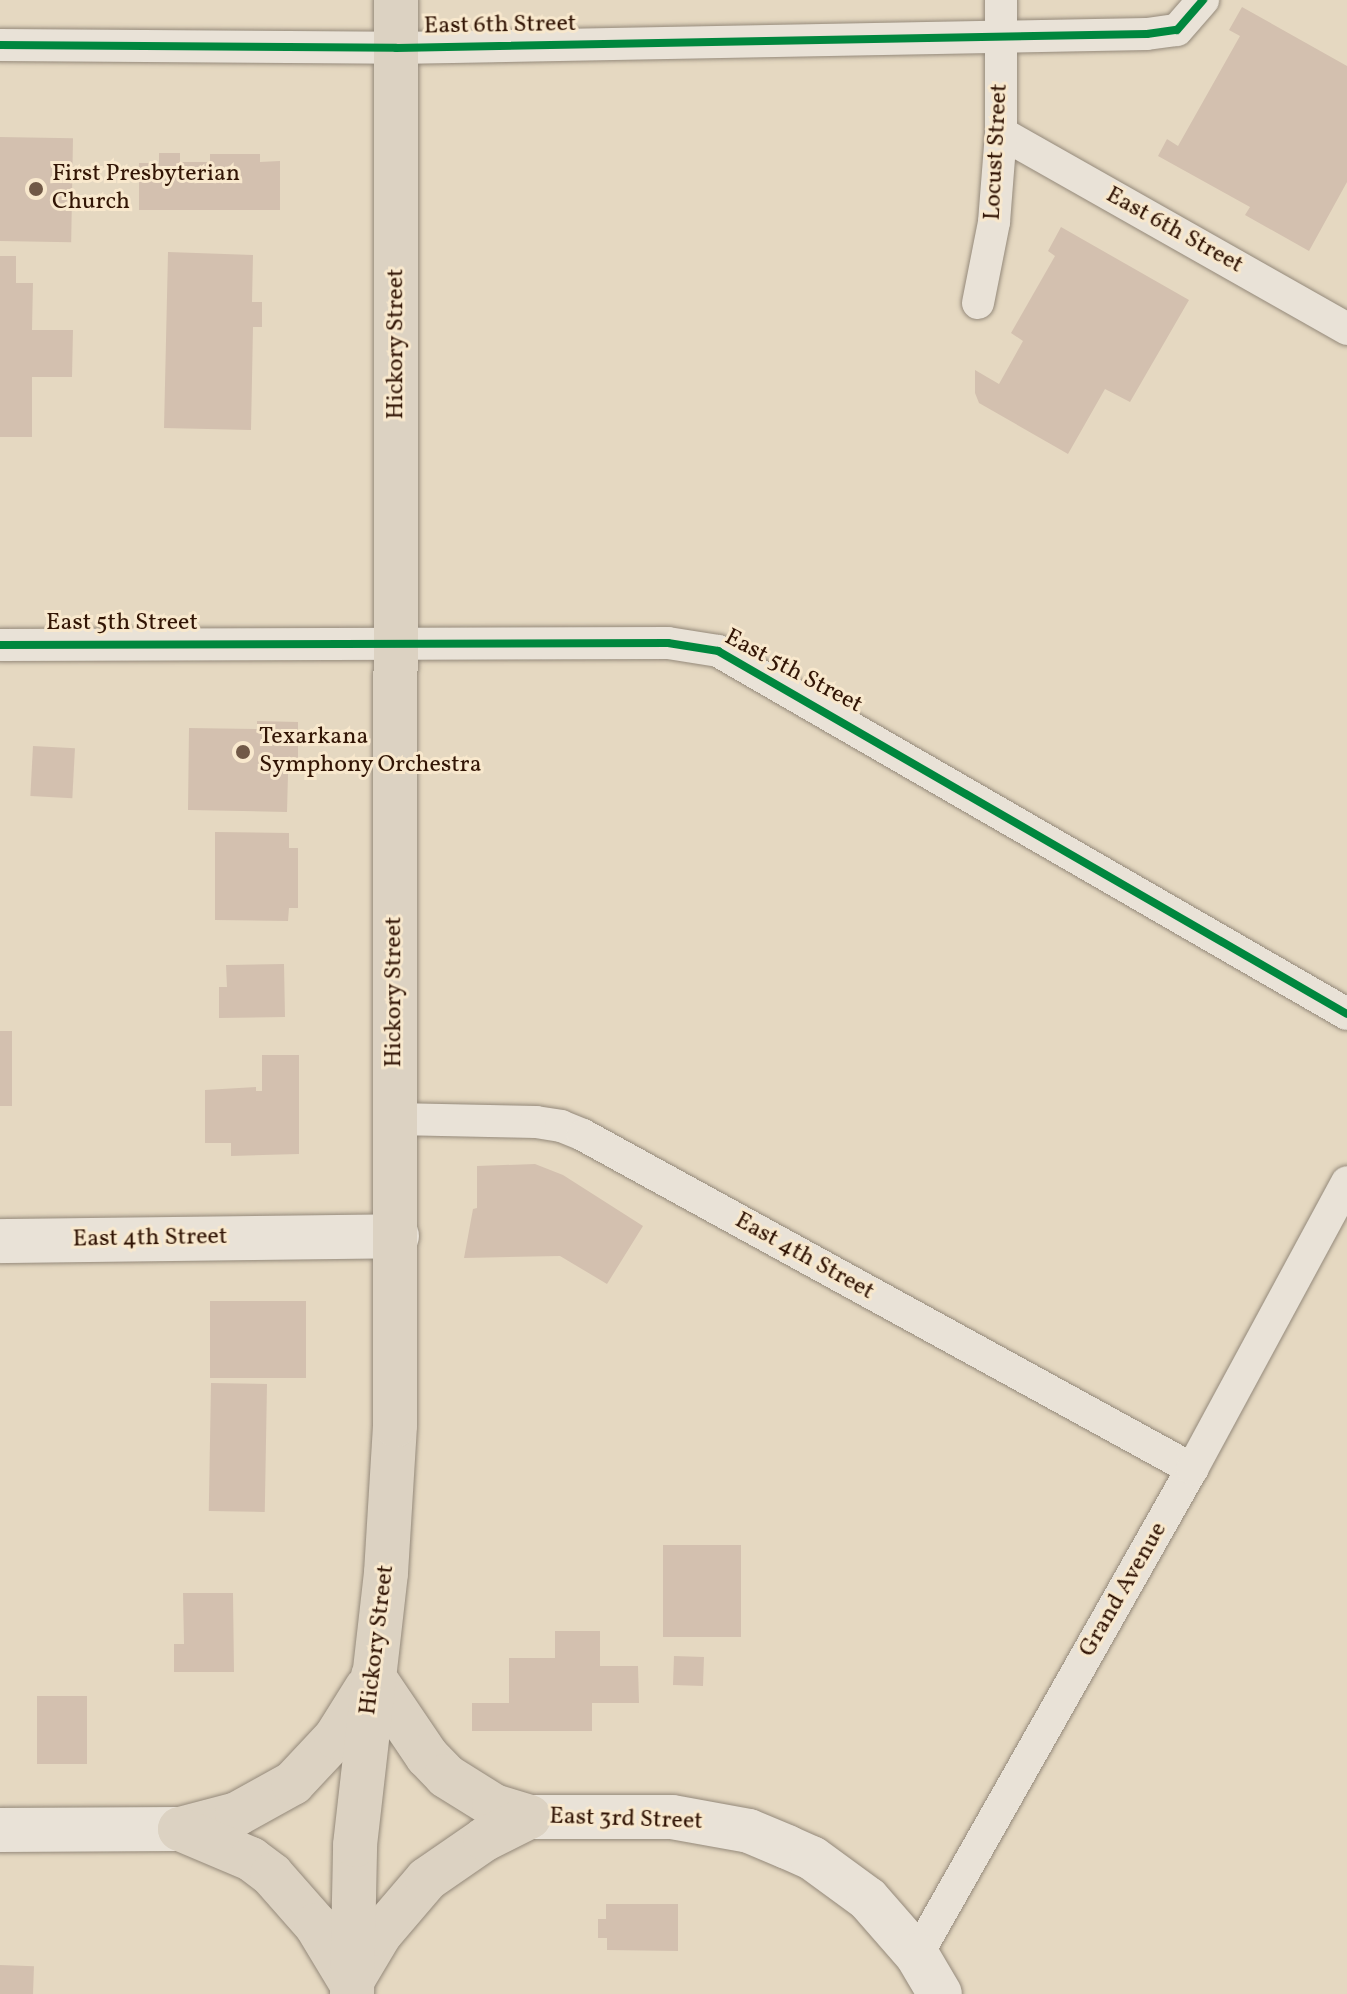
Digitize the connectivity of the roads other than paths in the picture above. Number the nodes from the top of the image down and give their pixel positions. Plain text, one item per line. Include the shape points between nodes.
1 (396, 0) edge
2 (1001, 0) edge
3 (1203, 0) edge
4 (1001, 35) junction
5 (0, 45) edge
6 (396, 48) junction
7 (1001, 133) junction
8 (978, 303) dead end
9 (1347, 329) edge
10 (398, 641) junction
11 (0, 645) edge
12 (1347, 1014) edge
13 (395, 1119) junction
14 (1347, 1182) edge
15 (397, 1236) junction
16 (0, 1241) edge
17 (1192, 1469) junction
18 (373, 1676) junction
19 (529, 1817) junction
20 (180, 1829) junction
21 (0, 1830) edge
22 (917, 1955) junction
23 (352, 1988) edge
24 (940, 1994) edge

1 - 6 main road, Hickory Street
2 - 4 street, Locust Street
3 - 4 street, East 6th Street via 1177,30
4 - 6 street, East 6th Street
4 - 7 street, Locust Street
5 - 6 street, East 6th Street
6 - 10 main road, Hickory Street
7 - 8 street, Locust Street via 994,222
7 - 9 street, East 6th Street
10 - 11 street, East 5th Street
10 - 12 street, East 5th Street via 668,643 718,651
10 - 13 main road, Hickory Street
13 - 15 main road, Hickory Street
13 - 17 street, East 4th Street via 536,1122 583,1135
14 - 17 street, Grand Avenue
15 - 16 street, East 4th Street
15 - 18 main road, Hickory Street via 392,1506
17 - 22 street, Grand Avenue
18 - 19 main road via 446,1776 494,1806
18 - 20 main road via 336,1737 293,1783 237,1814
18 - 23 main road, Hickory Street via 355,1845
19 - 22 street, East 3rd Street via 672,1817 749,1831 812,1858 839,1876 868,1899
19 - 23 main road via 485,1839 427,1879 380,1934
20 - 21 street
20 - 23 main road via 251,1859 272,1875 316,1925
22 - 24 street

